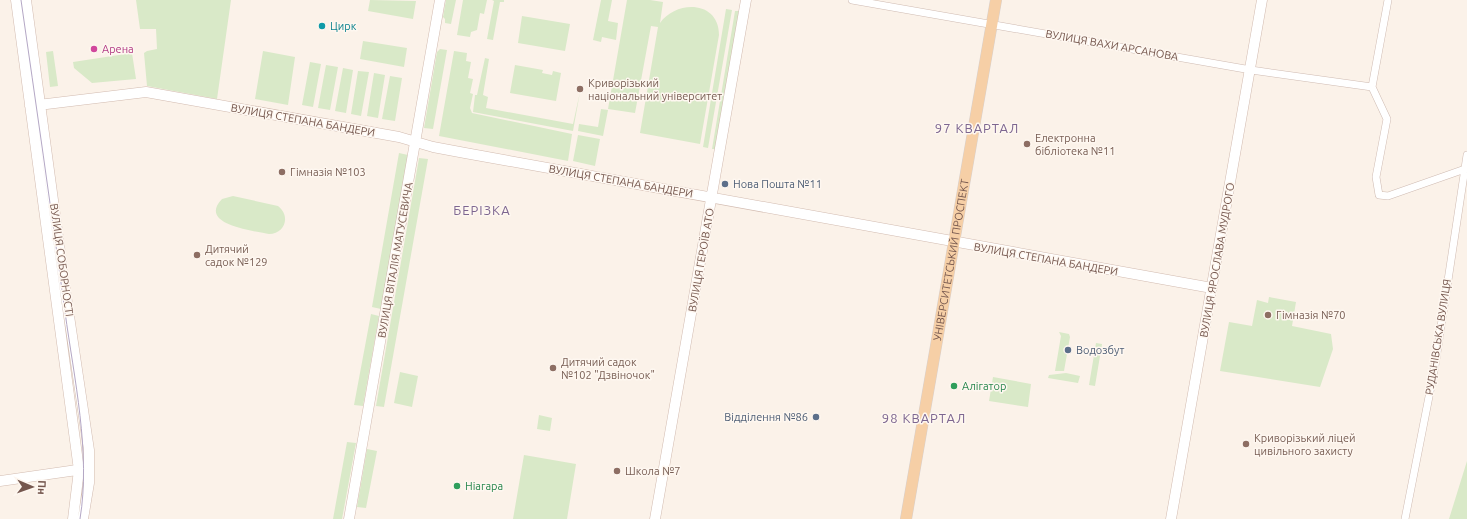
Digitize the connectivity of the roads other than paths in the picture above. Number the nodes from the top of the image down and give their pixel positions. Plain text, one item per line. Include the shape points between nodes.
1 (16, 0) edge
2 (26, 0) edge
3 (440, 0) edge
4 (746, 0) edge
5 (852, 0) edge
6 (996, 0) edge
7 (1262, 0) edge
8 (1388, 0) edge
9 (991, 24) junction
10 (1251, 70) junction
11 (1372, 87) junction
12 (35, 105) junction
13 (416, 142) junction
14 (1467, 154) edge
15 (1465, 169) junction
16 (711, 198) junction
17 (954, 242) junction
18 (1212, 288) junction
19 (90, 468) junction
20 (79, 470) junction
21 (0, 481) edge
22 (73, 519) edge
23 (83, 519) edge
24 (349, 519) edge
25 (655, 519) edge
26 (906, 519) edge
27 (1171, 519) edge
28 (1405, 519) edge

1 - 12 street, ВУЛИЦЯ СОБОРНОСТІ
2 - 12 street, ВУЛИЦЯ СОБОРНОСТІ
3 - 13 street, ВУЛИЦЯ ВІТАЛІЯ МАТУСЕВИЧА
4 - 16 street, ВУЛИЦЯ ГЕРОЇВ АТО
5 - 9 street, ВУЛИЦЯ ВАХИ АРСАНОВА
6 - 9 main road, УНІВЕРСИТЕТСЬКИЙ ПРОСПЕКТ
7 - 10 street, ВУЛИЦЯ ЯРОСЛАВА МУДРОГО
8 - 11 street
9 - 10 street, ВУЛИЦЯ ВАХИ АРСАНОВА
9 - 17 main road, УНІВЕРСИТЕТСЬКИЙ ПРОСПЕКТ
10 - 11 street, ВУЛИЦЯ ВАХИ АРСАНОВА
10 - 18 street, ВУЛИЦЯ ЯРОСЛАВА МУДРОГО
11 - 15 street via 1387,119 1376,177 1379,195 1388,196
12 - 13 street, ВУЛИЦЯ СТЕПАНА БАНДЕРИ via 146,92 400,137
12 - 19 street, ВУЛИЦЯ СОБОРНОСТІ via 89,445
12 - 20 street, ВУЛИЦЯ СОБОРНОСТІ
13 - 16 street, ВУЛИЦЯ СТЕПАНА БАНДЕРИ
13 - 24 street, ВУЛИЦЯ ВІТАЛІЯ МАТУСЕВИЧА
14 - 15 street, РУДАНІВСЬКА ВУЛИЦЯ
15 - 28 street, РУДАНІВСЬКА ВУЛИЦЯ via 1435,366
16 - 17 street, ВУЛИЦЯ СТЕПАНА БАНДЕРИ
16 - 25 street, ВУЛИЦЯ ГЕРОЇВ АТО
17 - 18 street, ВУЛИЦЯ СТЕПАНА БАНДЕРИ
17 - 26 main road, УНІВЕРСИТЕТСЬКИЙ ПРОСПЕКТ
18 - 27 street, ВУЛИЦЯ ЯРОСЛАВА МУДРОГО
19 - 20 street
19 - 23 street, ВУЛИЦЯ СОБОРНОСТІ
20 - 21 street
20 - 22 street, ВУЛИЦЯ СОБОРНОСТІ

